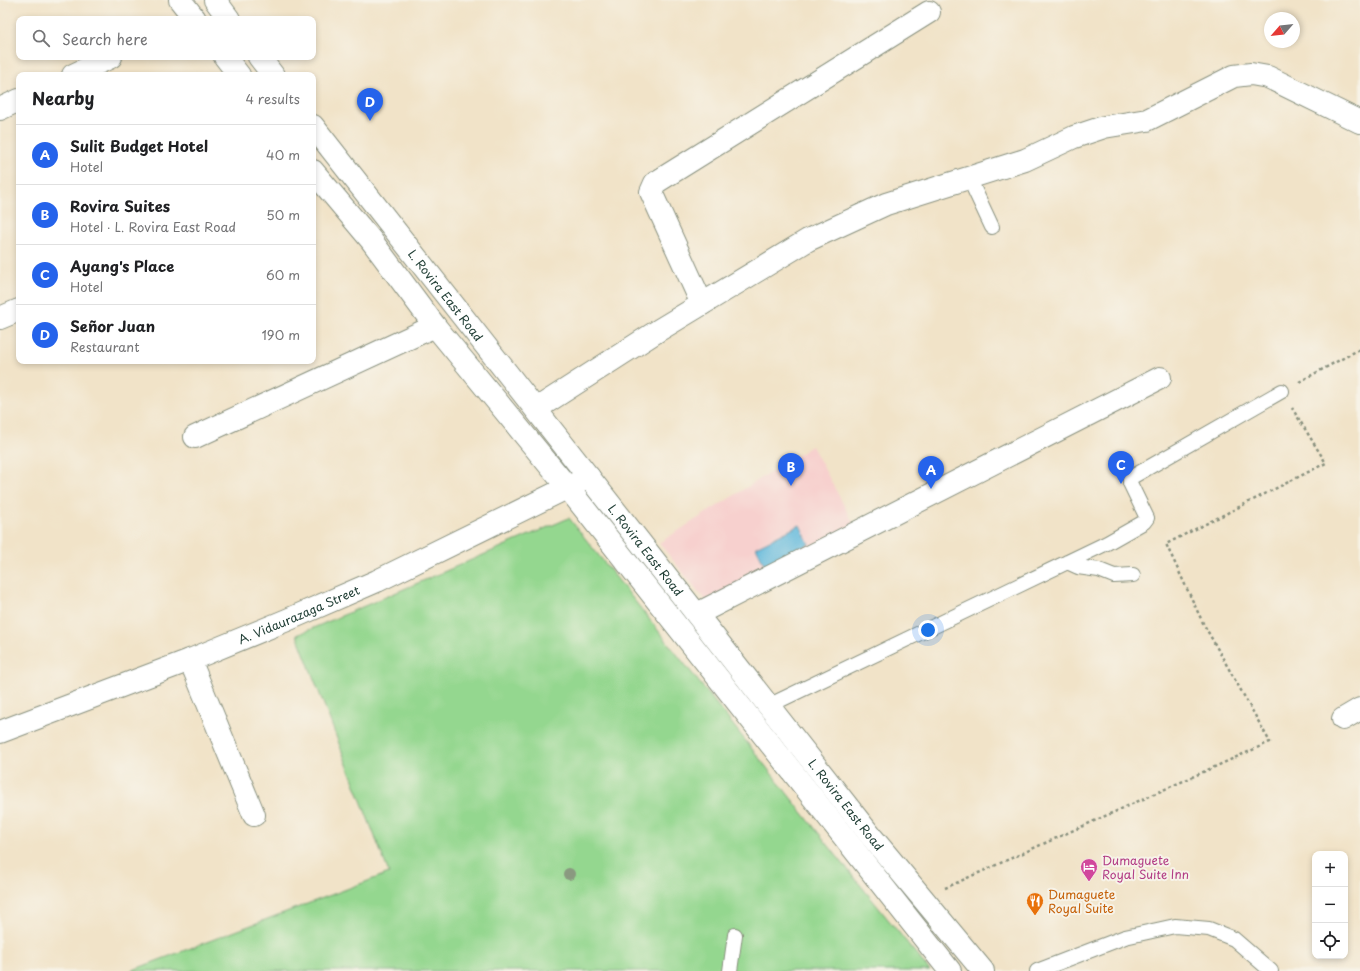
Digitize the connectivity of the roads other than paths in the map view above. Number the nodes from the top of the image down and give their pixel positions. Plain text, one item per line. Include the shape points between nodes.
1 (180, 0) edge
2 (215, 0) edge
3 (930, 12) dead end
4 (193, 16) edge
5 (227, 16) edge
6 (105, 60) edge
7 (227, 60) edge
8 (261, 60) edge
9 (79, 72) edge
10 (237, 72) edge
11 (271, 72) edge
12 (16, 101) edge
13 (0, 109) edge
14 (1360, 122) edge
15 (316, 130) edge
16 (316, 177) edge
17 (968, 178) junction
18 (391, 225) junction
19 (992, 227) dead end
20 (370, 240) junction
21 (702, 304) junction
22 (16, 311) edge
23 (0, 318) edge
24 (435, 326) junction
25 (1160, 378) dead end
26 (1282, 391) road end
27 (536, 409) junction
28 (195, 437) dead end
29 (589, 477) junction
30 (568, 488) junction
31 (1067, 562) junction
32 (1133, 575) dead end
33 (697, 614) junction
34 (190, 660) junction
35 (768, 706) junction
36 (0, 732) edge
37 (254, 815) dead end
38 (735, 935) dead end
39 (730, 971) edge
40 (950, 971) edge
41 (983, 971) edge
42 (1037, 971) edge
43 (1271, 971) edge

1 - 4 street
2 - 5 street
3 - 21 street via 655,183 651,192
6 - 9 street
7 - 10 street
8 - 11 street
12 - 13 street
14 - 17 street via 1268,77 1251,74 1234,76 1147,120 1104,127 1074,137 1025,160
15 - 18 street, L. Rovira East Road
16 - 20 street, L. Rovira East Road
17 - 19 lane
17 - 21 street via 886,204 808,240
18 - 20 street
18 - 27 street, L. Rovira East Road
20 - 24 street, L. Rovira East Road
21 - 27 street
22 - 23 street
24 - 28 street
24 - 30 street, L. Rovira East Road
25 - 33 street
26 - 31 lane via 1132,477 1130,483 1146,520 1107,543
27 - 29 street, L. Rovira East Road
29 - 30 street, A. Vidaurazaga Street
29 - 33 street, L. Rovira East Road
30 - 34 street, A. Vidaurazaga Street via 377,581
30 - 40 street, L. Rovira East Road
31 - 32 lane via 1114,576
31 - 35 lane
33 - 35 street, L. Rovira East Road
34 - 36 street, A. Vidaurazaga Street
34 - 37 street
35 - 41 street, L. Rovira East Road via 870,835
38 - 39 lane
42 - 43 lane via 1125,937 1175,926 1209,929 1234,939

